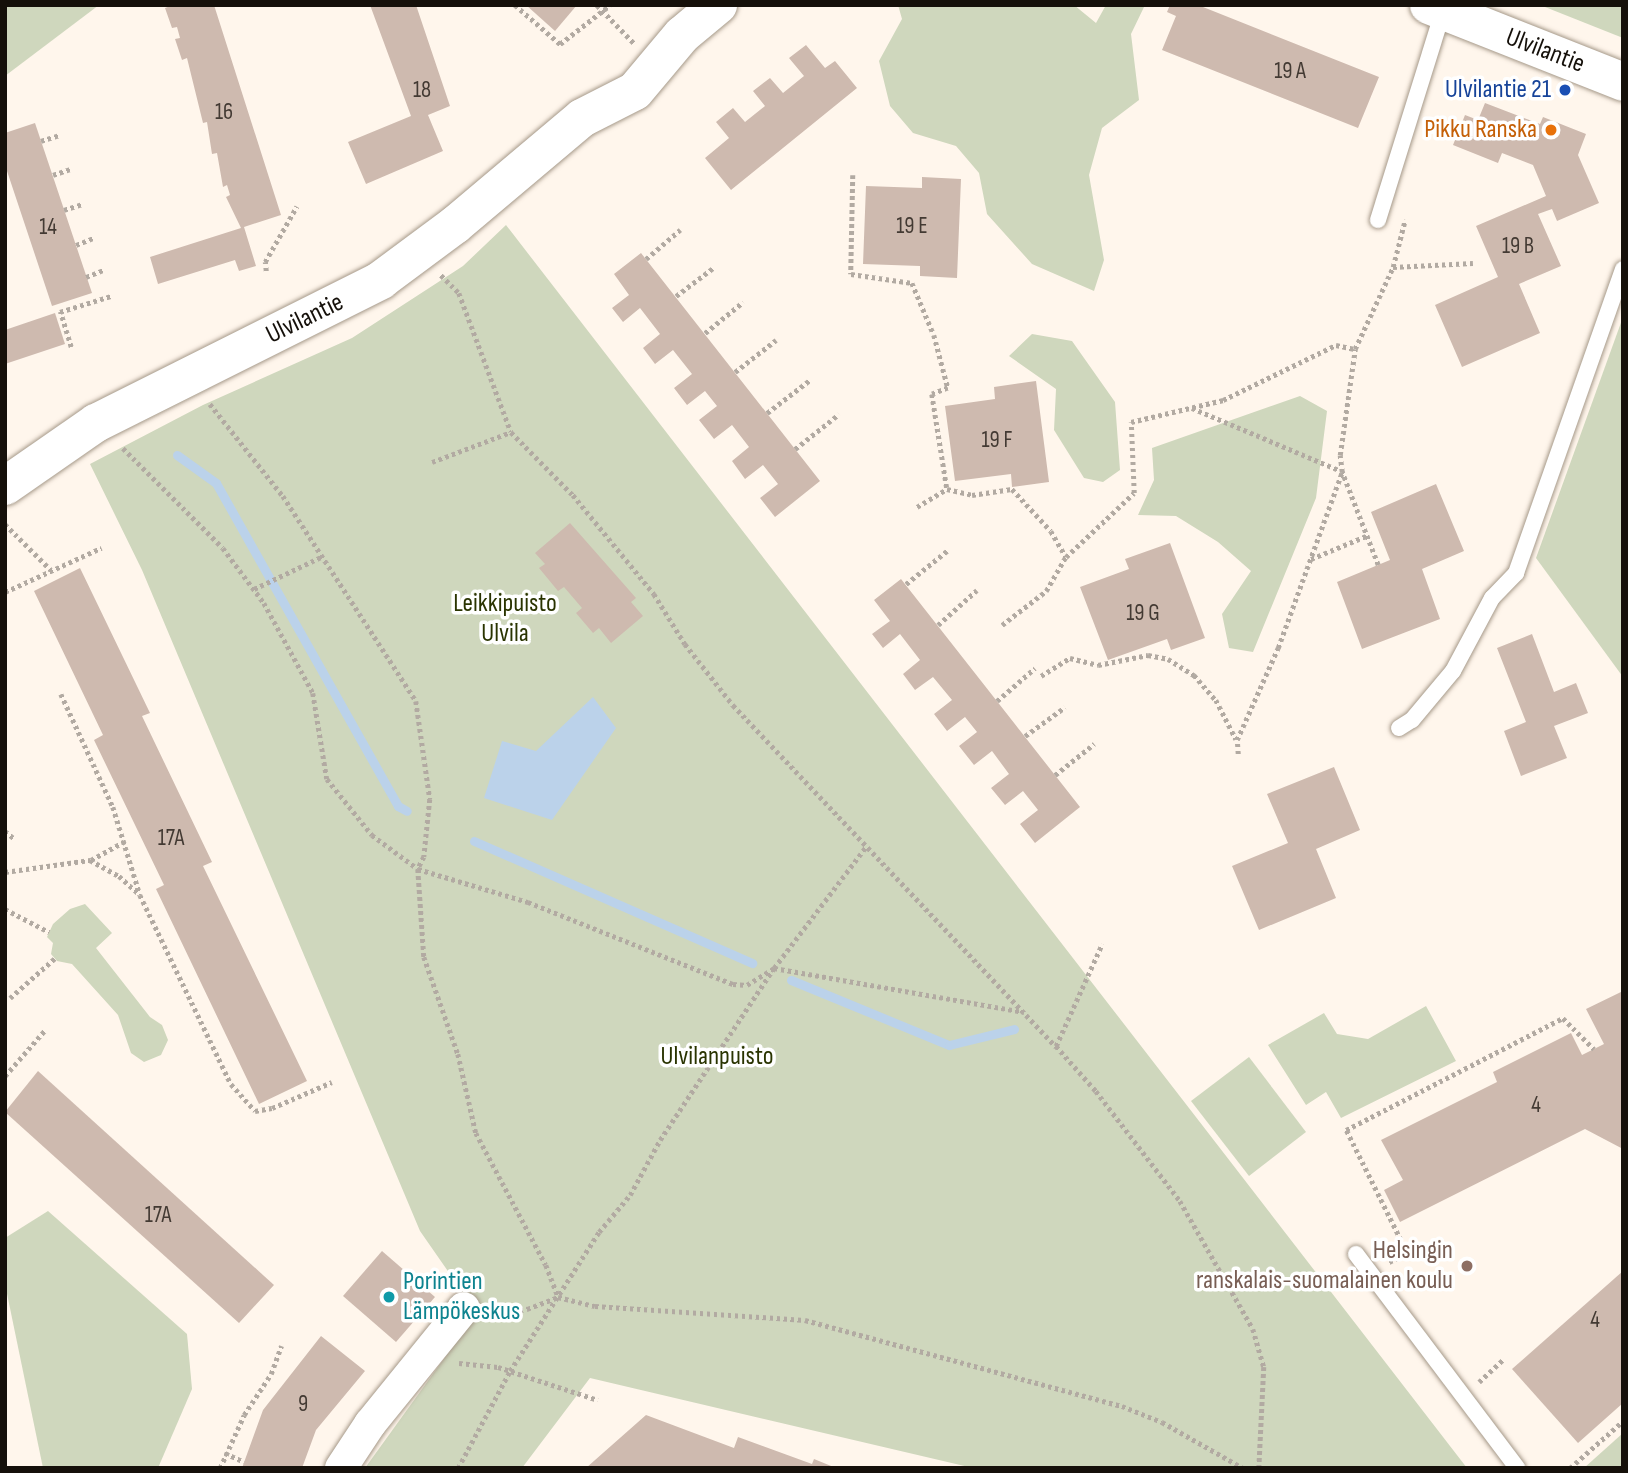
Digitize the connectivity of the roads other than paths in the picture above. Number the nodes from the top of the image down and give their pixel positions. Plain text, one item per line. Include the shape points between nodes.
1 (718, 5) edge
2 (1436, 8) edge
3 (1623, 82) edge
4 (1378, 220) dead end
5 (1623, 269) edge
6 (5, 486) edge
7 (1399, 727) dead end
8 (1356, 1254) dead end
9 (464, 1308) road end
10 (341, 1468) edge
11 (1517, 1468) edge

1 - 6 street, Ulvilantie via 682,35 635,91 582,118 455,225 381,280 96,424
2 - 3 street, Ulvilantie
2 - 4 lane
5 - 7 lane via 1516,573 1492,598 1452,671 1412,720
8 - 11 lane
9 - 10 street

